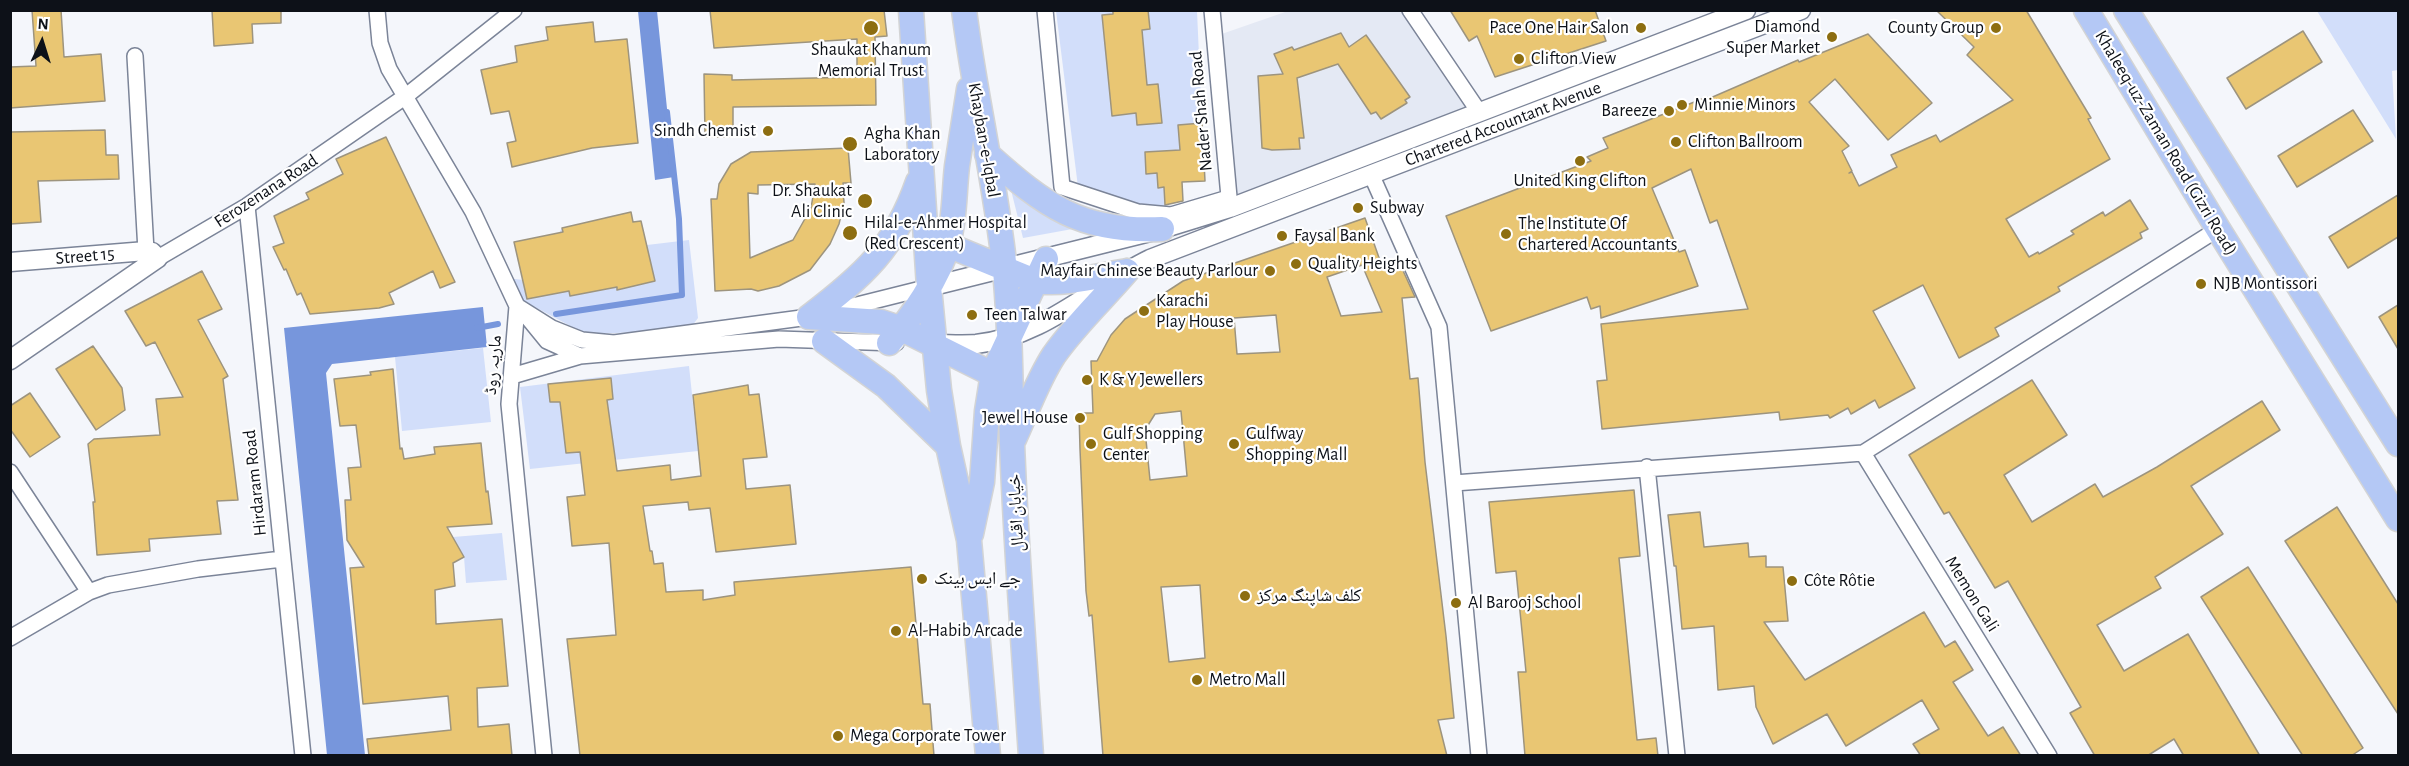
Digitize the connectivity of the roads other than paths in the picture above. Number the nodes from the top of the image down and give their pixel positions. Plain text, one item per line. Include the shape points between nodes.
1 (376, 10) edge
2 (514, 10) edge
3 (911, 10) edge
4 (964, 10) edge
5 (1045, 10) edge
6 (1212, 10) edge
7 (1410, 10) edge
8 (1746, 10) edge
9 (1802, 10) edge
10 (2086, 10) edge
11 (2126, 10) edge
12 (135, 56) dead end
13 (972, 71) junction
14 (406, 96) junction
15 (1479, 112) junction
16 (987, 154) junction
17 (921, 173) junction
18 (1371, 174) junction
19 (1062, 187) junction
20 (1229, 203) junction
21 (247, 206) junction
22 (1066, 213) junction
23 (1161, 229) junction
24 (2218, 229) junction
25 (925, 236) junction
26 (948, 247) junction
27 (152, 254) junction
28 (1046, 259) junction
29 (10, 262) edge
30 (1005, 270) junction
31 (1126, 271) junction
32 (1035, 281) junction
33 (929, 287) junction
34 (517, 306) junction
35 (809, 317) junction
36 (896, 336) junction
37 (1011, 336) junction
38 (824, 340) junction
39 (934, 344) junction
40 (580, 356) junction
41 (10, 360) edge
42 (512, 376) junction
43 (1002, 378) junction
44 (2394, 436) edge
45 (1012, 444) junction
46 (948, 446) junction
47 (1863, 453) junction
48 (2357, 453) junction
49 (1647, 467) junction
50 (10, 472) edge
51 (1454, 483) junction
52 (2398, 519) edge
53 (969, 540) junction
54 (282, 559) junction
55 (89, 592) junction
56 (10, 638) edge
57 (303, 756) edge
58 (544, 756) edge
59 (988, 756) edge
60 (1030, 756) edge
61 (1479, 756) edge
62 (1677, 756) edge
63 (2049, 756) edge

1 - 14 street, ماریہ روڈ via 380,43
2 - 14 street, Ferozenana Road
3 - 17 main road
4 - 13 main road, Khayban-e-Iqbal
5 - 19 street
6 - 20 street, Nader Shah Road
7 - 15 street
8 - 15 street, Chartered Accountant Avenue
9 - 18 street, Chartered Accountant Avenue
10 - 24 main road, Khaleeq-uz-Zaman Road (Gizri Road)
11 - 44 main road, Khaleeq-uz-Zaman Road (Gizri Road)
12 - 27 street
13 - 16 main road, Khayban-e-Iqbal
13 - 26 main road
14 - 21 street, Ferozenana Road
14 - 34 street, ماریہ روڈ via 473,212
15 - 20 street, Chartered Accountant Avenue
16 - 22 main road via 1048,204
16 - 30 main road, Khayban-e-Iqbal
17 - 25 main road
17 - 35 main road via 900,227 861,276
18 - 31 street, Chartered Accountant Avenue
18 - 51 street via 1439,327
19 - 20 street via 1138,212 1171,215
19 - 22 street
20 - 23 street, Chartered Accountant Avenue
21 - 27 street, Ferozenana Road
21 - 54 street, Hirdaram Road
22 - 23 main road via 1107,227 1131,231
23 - 28 street, Chartered Accountant Avenue
24 - 47 street
24 - 48 main road, Khaleeq-uz-Zaman Road (Gizri Road)
25 - 26 main road
25 - 33 main road
26 - 30 main road
26 - 33 main road
27 - 29 street, Street 15
27 - 41 street, Ferozenana Road
28 - 30 street, Chartered Accountant Avenue
28 - 32 main road
30 - 32 main road
30 - 33 street, Chartered Accountant Avenue
30 - 37 main road, خیابان اقبال
31 - 32 main road via 1072,281
31 - 37 street, Chartered Accountant Avenue via 1052,319
31 - 45 main road via 1054,356
32 - 37 main road
33 - 35 street
33 - 36 main road
33 - 39 main road
34 - 35 street via 552,328 582,340 614,343
34 - 40 street via 547,341
34 - 42 street, ماریہ روڈ
35 - 36 main road via 881,322
36 - 38 street
36 - 39 main road
37 - 39 street, Chartered Accountant Avenue via 977,344
37 - 43 main road, خیابان اقبال
38 - 40 street via 779,339
38 - 46 main road via 886,386
39 - 43 main road
39 - 46 main road
40 - 42 street
42 - 58 street, ماریہ روڈ via 509,404
43 - 45 main road, خیابان اقبال
43 - 53 main road via 987,411 982,482
44 - 48 main road
45 - 60 main road, خیابان اقبال
46 - 53 main road
47 - 49 street
47 - 63 street, Memon Gali
48 - 52 main road, Khaleeq-uz-Zaman Road (Gizri Road)
49 - 51 street
49 - 62 street
50 - 55 street
51 - 61 street
53 - 59 main road
54 - 55 street via 198,569
54 - 57 street, Hirdaram Road
55 - 56 street

